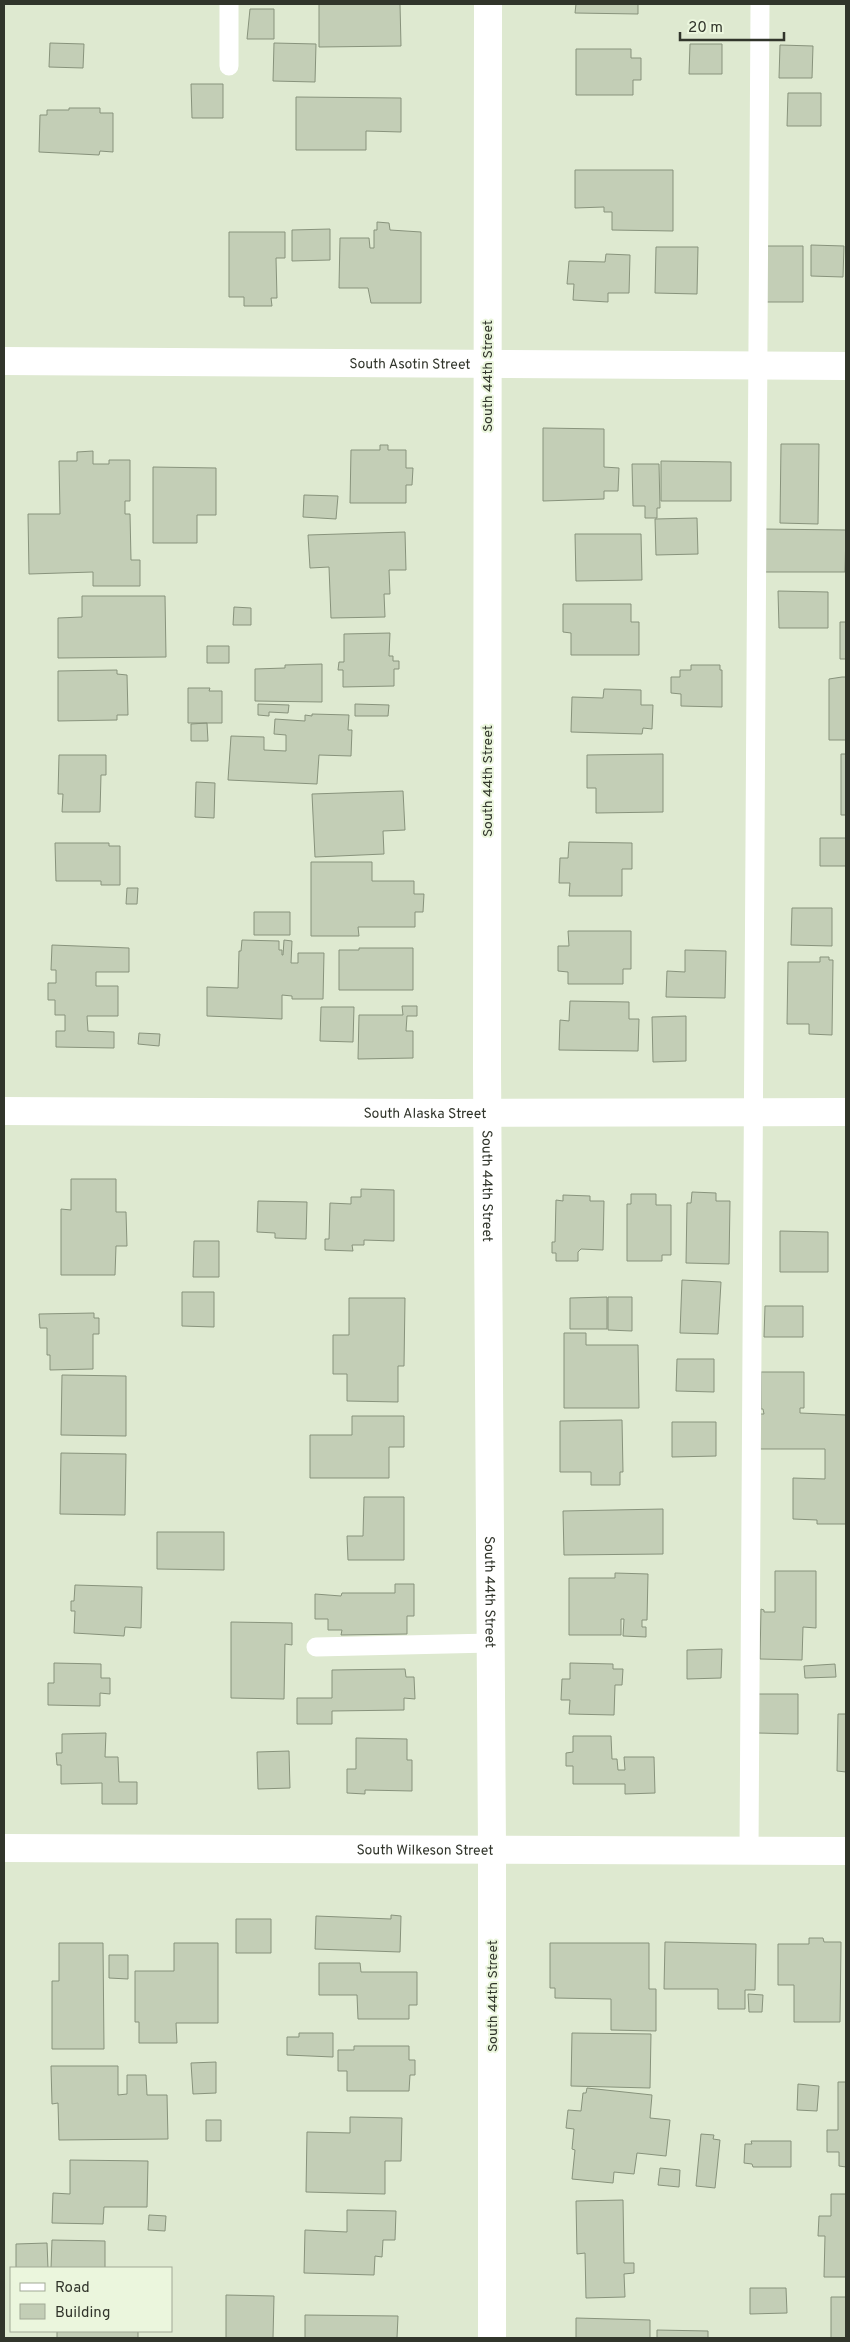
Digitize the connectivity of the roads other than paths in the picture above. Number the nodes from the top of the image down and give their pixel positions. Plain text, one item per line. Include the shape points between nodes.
1 (229, 4) edge
2 (488, 4) edge
3 (760, 4) edge
4 (229, 66) dead end
5 (4, 361) edge
6 (488, 365) junction
7 (758, 366) junction
8 (846, 366) edge
9 (4, 1110) edge
10 (753, 1112) junction
11 (846, 1112) edge
12 (487, 1113) junction
13 (491, 1643) junction
14 (316, 1647) dead end
15 (4, 1848) edge
16 (492, 1850) junction
17 (749, 1851) junction
18 (846, 1851) edge
19 (492, 2338) edge

1 - 4 lane
2 - 6 street, South 44th Street
3 - 7 lane
5 - 6 street, South Asotin Street
6 - 7 street, South Asotin Street
6 - 12 street, South 44th Street
7 - 8 street, South Asotin Street
7 - 10 lane
9 - 12 street, South Alaska Street
10 - 11 street, South Alaska Street
10 - 12 street, South Alaska Street
10 - 17 lane
12 - 13 street, South 44th Street
13 - 14 lane
13 - 16 street, South 44th Street
15 - 16 street, South Wilkeson Street
16 - 17 street, South Wilkeson Street
16 - 19 street, South 44th Street
17 - 18 street, South Wilkeson Street

